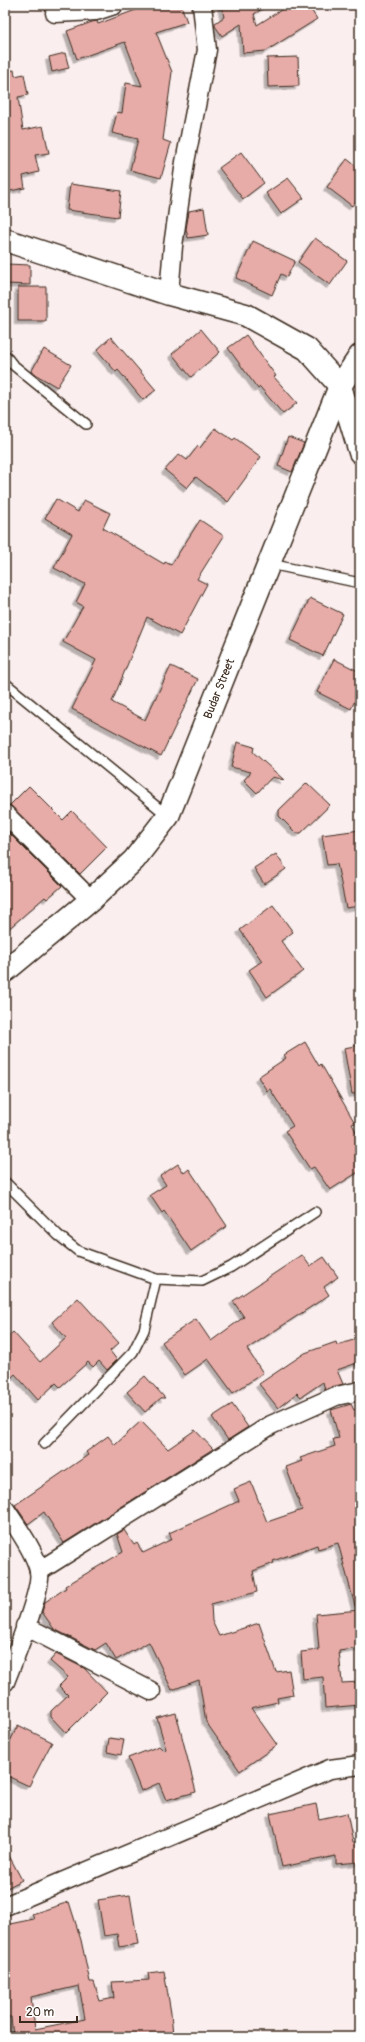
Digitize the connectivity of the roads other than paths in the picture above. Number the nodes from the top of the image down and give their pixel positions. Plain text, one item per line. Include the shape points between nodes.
1 (114, 5) edge
2 (202, 5) edge
3 (55, 13) dead end
4 (5, 240) edge
5 (169, 294) junction
6 (5, 355) edge
7 (360, 356) edge
8 (340, 386) junction
9 (86, 424) dead end
10 (360, 452) edge
11 (270, 564) junction
12 (360, 583) edge
13 (5, 683) edge
14 (5, 814) edge
15 (168, 816) junction
16 (91, 900) junction
17 (5, 971) edge
18 (5, 1182) edge
19 (315, 1212) dead end
20 (156, 1279) junction
21 (360, 1391) edge
22 (44, 1444) dead end
23 (5, 1509) edge
24 (14, 1535) edge
25 (40, 1571) junction
26 (25, 1626) junction
27 (5, 1682) edge
28 (151, 1690) dead end
29 (360, 1765) edge
30 (5, 1906) edge

1 - 3 street via 96,11
2 - 5 street via 207,50 185,162
4 - 5 main road
5 - 8 main road via 246,315 307,349
6 - 9 lane via 12,364
7 - 8 main road, Budar Street
8 - 10 main road
8 - 11 main road, Budar Street
11 - 12 lane
11 - 15 main road, Budar Street
13 - 15 lane
14 - 16 street
15 - 16 main road, Budar Street via 134,860
16 - 17 main road, Budar Street
18 - 20 lane via 58,1235 78,1251
19 - 20 lane via 231,1267 202,1281
20 - 22 lane via 144,1330 133,1352
21 - 25 street via 336,1396 271,1425
23 - 24 street
24 - 25 street
25 - 26 street via 36,1597
26 - 27 street
26 - 28 street
29 - 30 street via 330,1769

